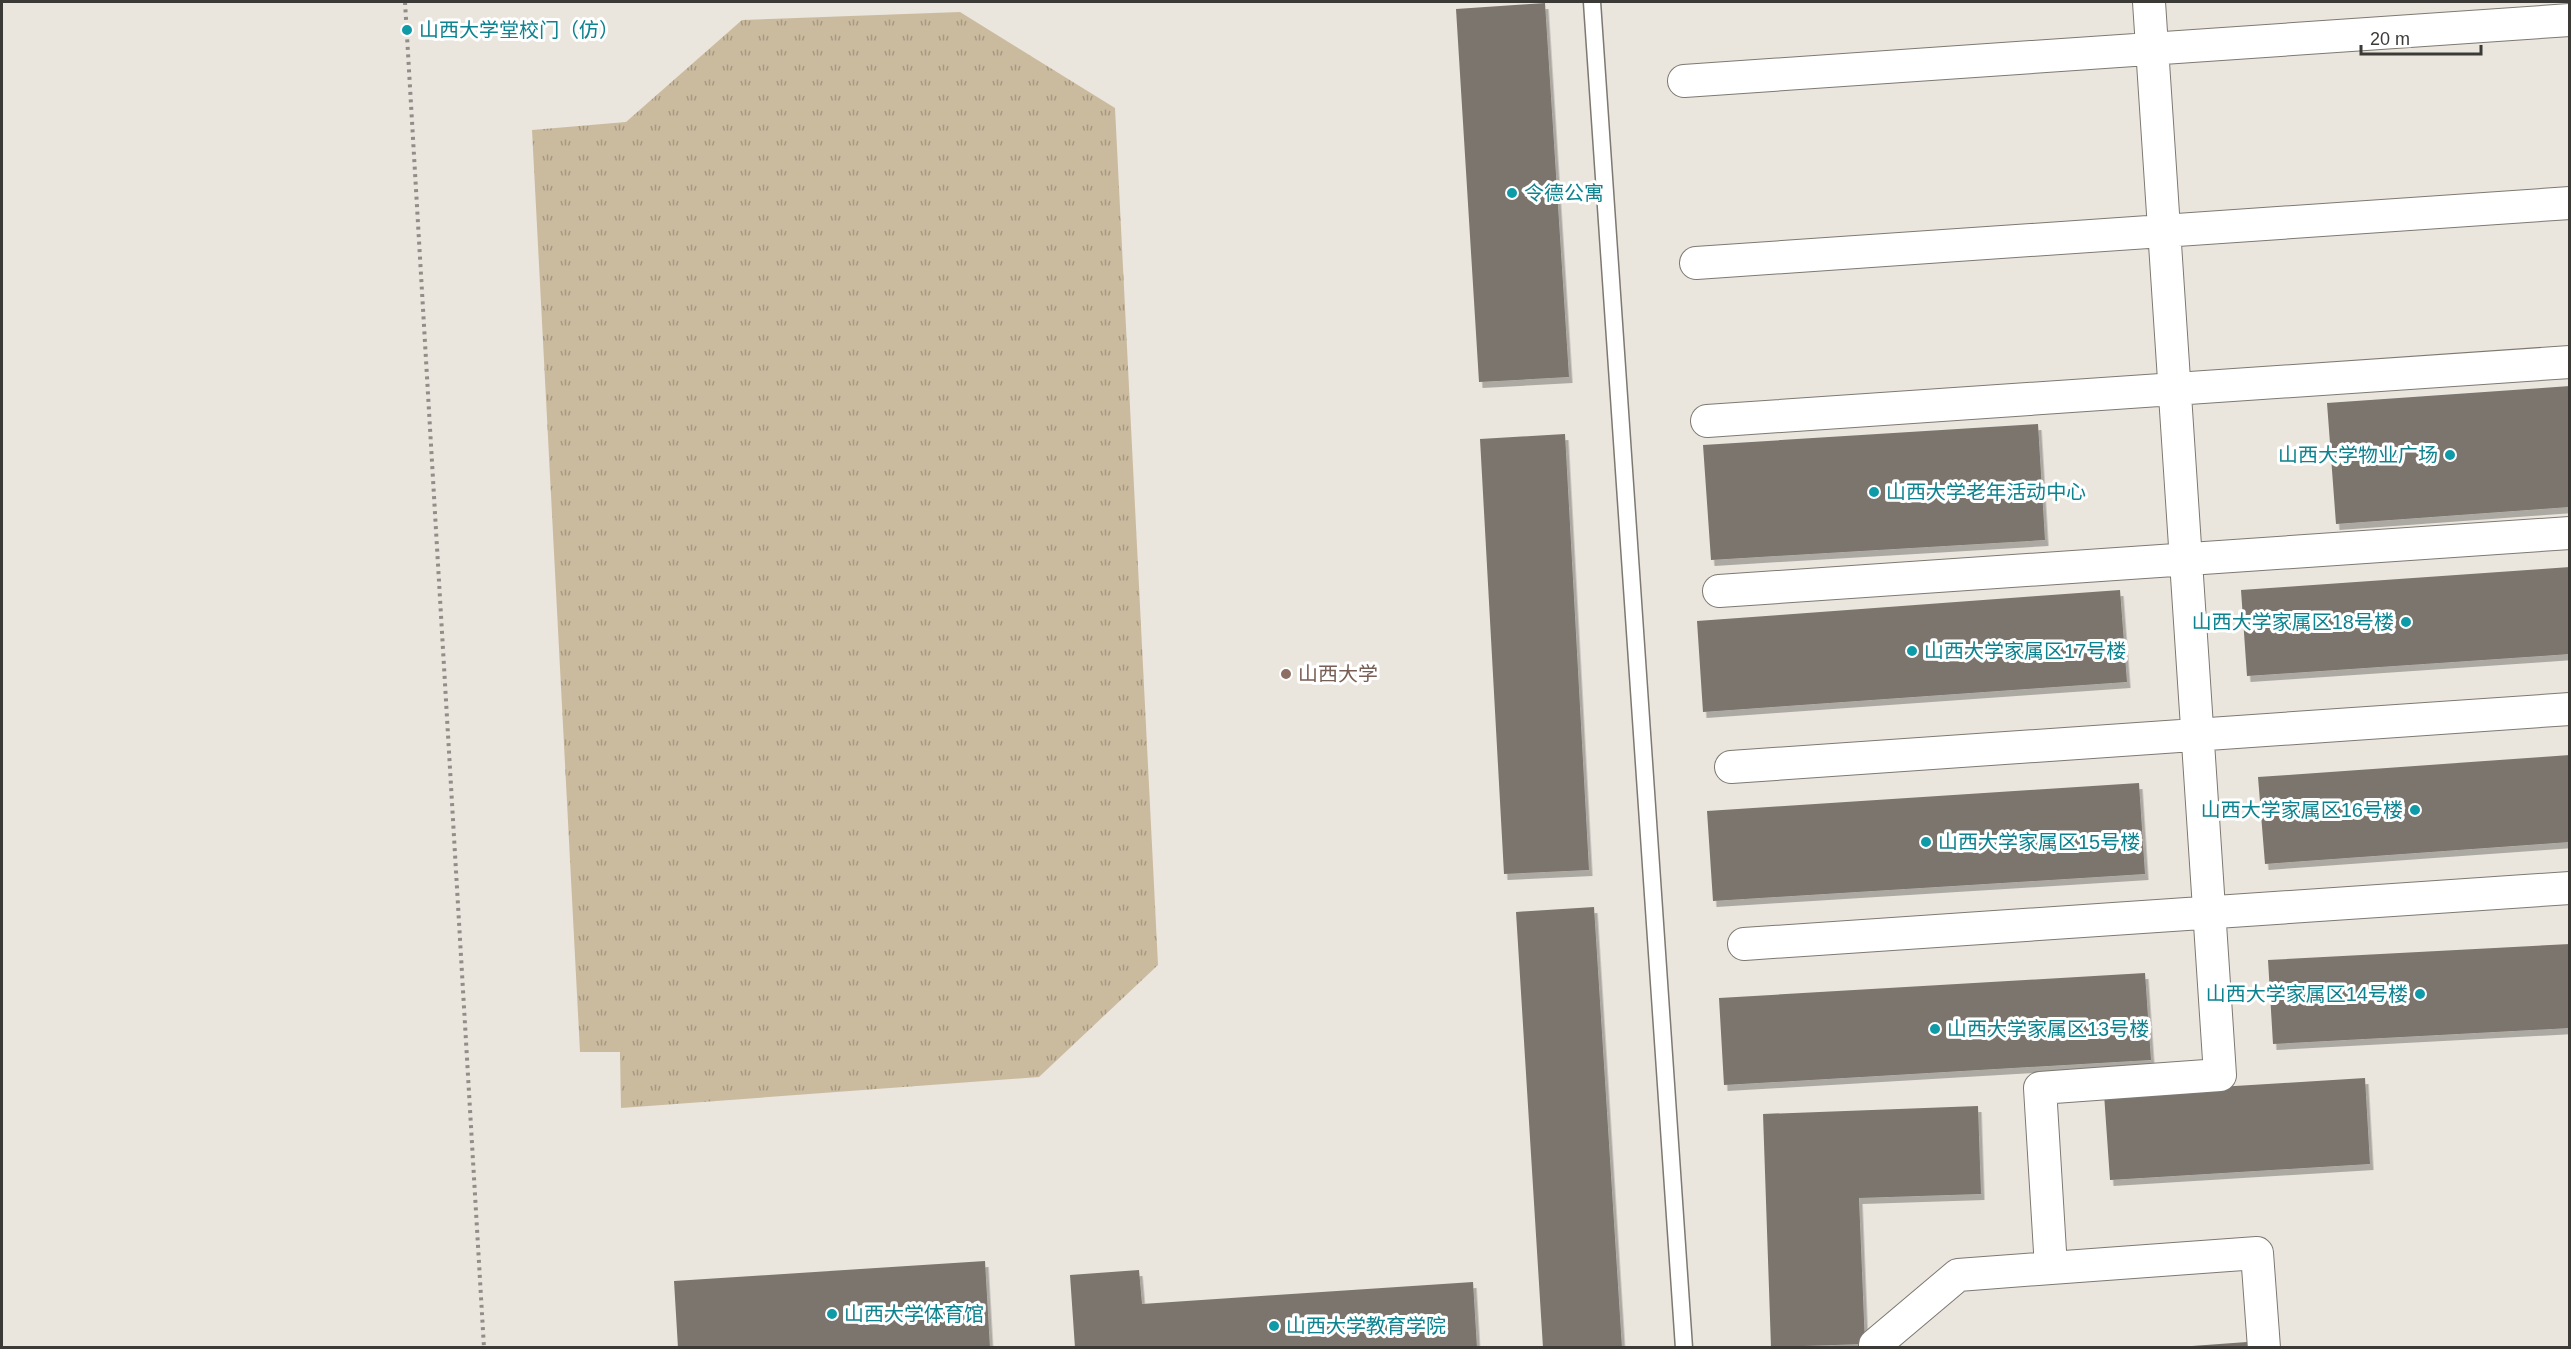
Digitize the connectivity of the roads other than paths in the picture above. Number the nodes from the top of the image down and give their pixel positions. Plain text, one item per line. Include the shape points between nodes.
1 (1592, 2) edge
2 (2149, 2) edge
3 (2570, 20) edge
4 (2152, 49) junction
5 (1684, 81) dead end
6 (2570, 203) edge
7 (2164, 231) junction
8 (1696, 263) dead end
9 (2570, 362) edge
10 (2174, 390) junction
11 (1707, 422) dead end
12 (2570, 533) edge
13 (2186, 559) junction
14 (1719, 591) dead end
15 (2570, 709) edge
16 (2197, 735) junction
17 (1731, 767) dead end
18 (2570, 888) edge
19 (2209, 912) junction
20 (1744, 944) dead end
21 (2051, 1268) junction
22 (1875, 1345) dead end
23 (1684, 1347) edge
24 (2264, 1347) edge

1 - 23 lane
2 - 4 street
3 - 4 street
4 - 5 street
4 - 7 street
6 - 7 street
7 - 8 street
7 - 10 street
9 - 10 street
10 - 11 street
10 - 13 street
12 - 13 street
13 - 14 street
13 - 16 street
15 - 16 street
16 - 17 street
16 - 19 street
18 - 19 street
19 - 20 street
19 - 21 street via 2220,1075 2040,1088
21 - 22 street via 1958,1275
21 - 24 street via 2257,1253

